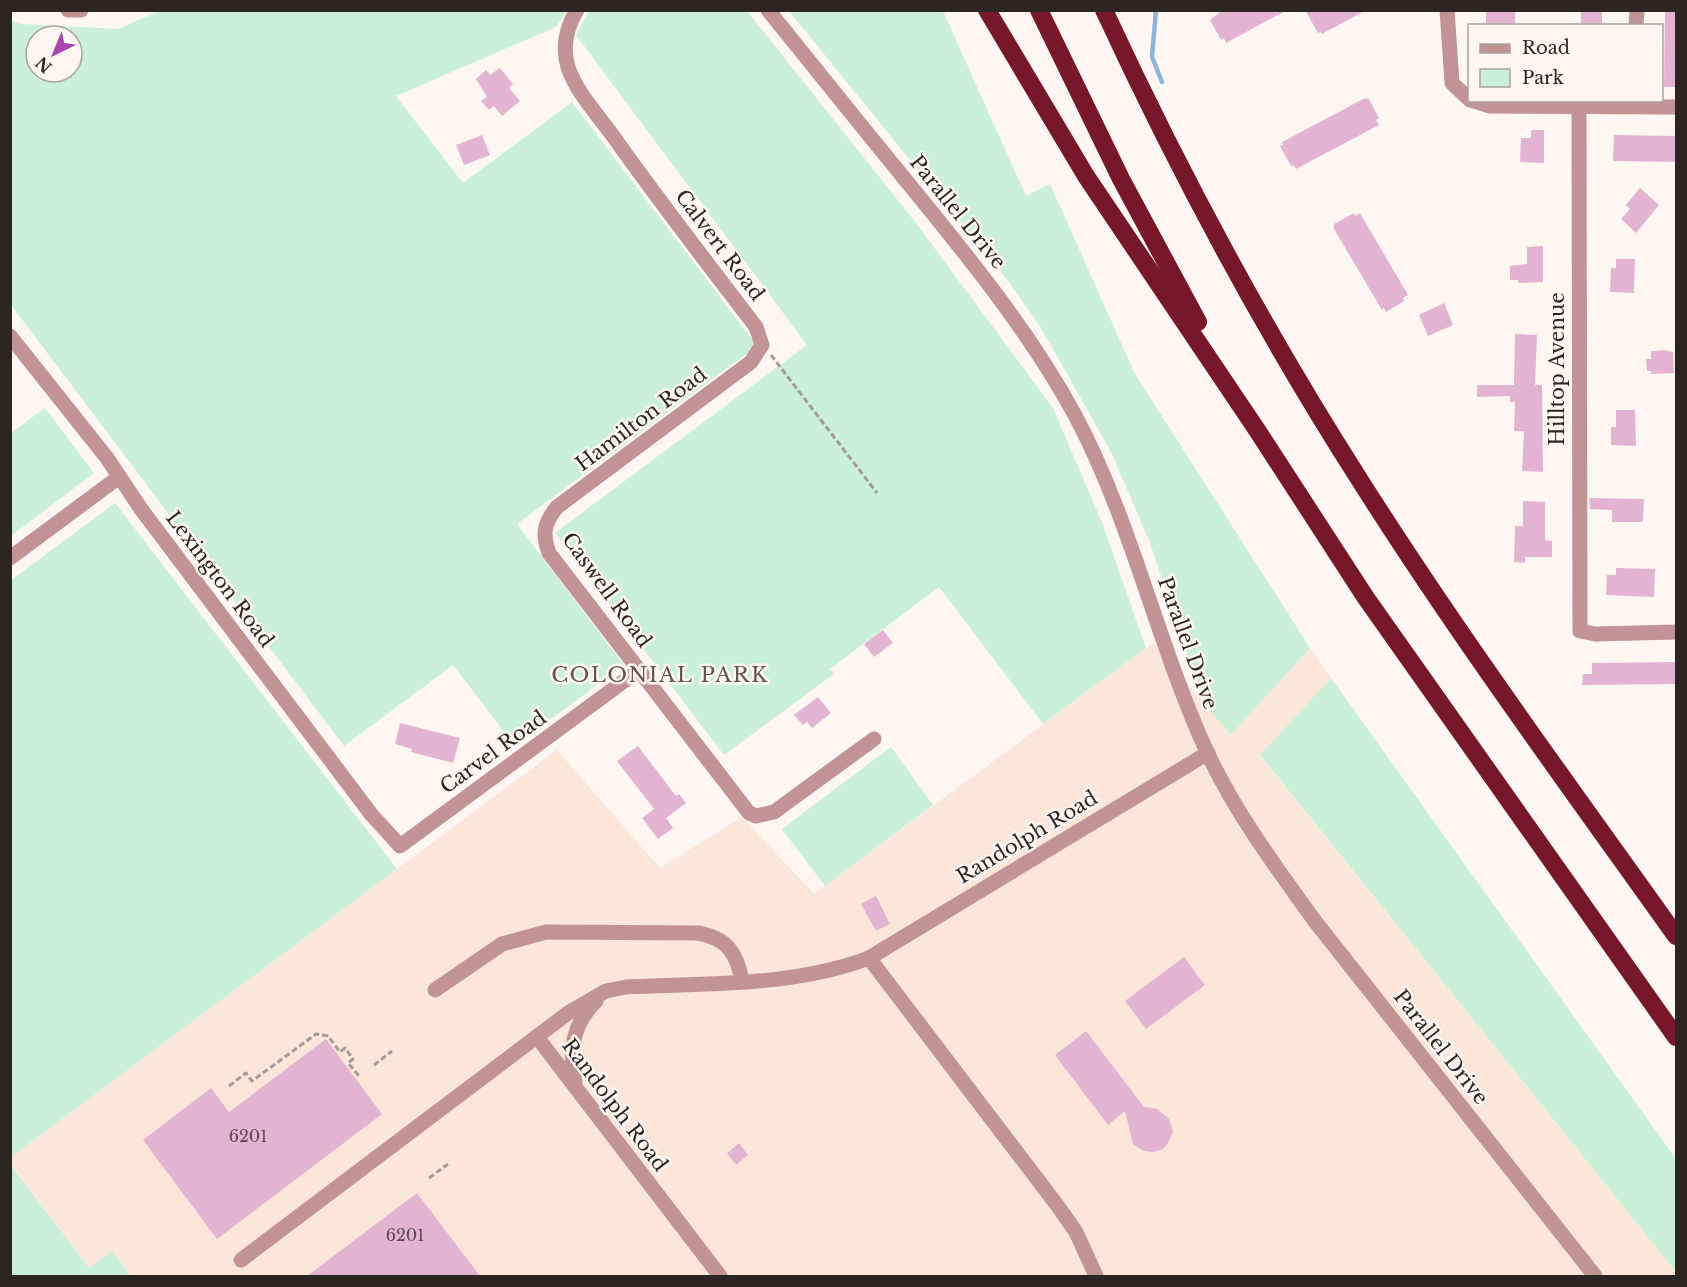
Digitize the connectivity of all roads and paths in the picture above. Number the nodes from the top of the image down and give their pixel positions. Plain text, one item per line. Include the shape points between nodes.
1 (68, 10) edge
2 (81, 10) edge
3 (577, 10) edge
4 (768, 10) edge
5 (987, 10) edge
6 (1039, 10) edge
7 (1104, 10) edge
8 (1448, 10) edge
9 (1468, 98) edge
10 (1476, 102) edge
11 (1635, 104) edge
12 (1579, 107) junction
13 (1677, 107) edge
14 (10, 336) edge
15 (762, 345) junction
16 (1257, 430) junction
17 (119, 477) junction
18 (877, 494) dead end
19 (544, 526) joint
20 (10, 558) edge
21 (1677, 632) edge
22 (639, 670) junction
23 (874, 739) dead end
24 (1208, 753) junction
25 (400, 846) joint
26 (1677, 936) edge
27 (869, 957) junction
28 (742, 981) junction
29 (435, 990) dead end
30 (606, 991) junction
31 (537, 1037) junction
32 (1677, 1037) edge
33 (392, 1051) dead end
34 (374, 1065) dead end
35 (359, 1076) dead end
36 (229, 1086) dead end
37 (575, 1086) junction
38 (448, 1164) dead end
39 (429, 1178) dead end
40 (241, 1260) dead end
41 (720, 1276) edge
42 (1095, 1276) edge
43 (1595, 1276) edge

1 - 2 street
3 - 15 street, Calvert Road via 565,37 565,52 579,89 756,327
4 - 24 street, Parallel Drive via 964,252 1046,366 1109,487
5 - 16 highway via 1086,176
6 - 16 highway via 1121,179
7 - 26 highway via 1215,231 1359,480 1481,663
8 - 9 street via 1452,82
10 - 12 street via 1489,106
11 - 12 street
11 - 13 street
12 - 21 street, Hilltop Avenue via 1580,631
14 - 17 street, Lexington Road
15 - 18 path
15 - 19 street, Hamilton Road via 751,362 557,507
16 - 32 highway via 1366,598
17 - 20 street
17 - 25 street, Lexington Road via 371,814
19 - 22 street, Caswell Road via 549,553
22 - 23 street, Caswell Road via 742,807 756,816 774,812
22 - 25 street, Carvel Road
24 - 27 street, Randolph Road
24 - 43 street, Parallel Drive via 1244,817 1314,920
27 - 28 street, Randolph Road via 836,970
27 - 42 street via 1057,1205 1076,1232
28 - 29 street via 733,952 713,936 546,932 502,944
28 - 30 street, Randolph Road
30 - 31 street, Randolph Road via 585,1001
30 - 37 street via 584,1014 572,1040 570,1057
31 - 37 street, Randolph Road
31 - 40 street
33 - 34 path
35 - 36 path via 348,1062 353,1059 345,1048 340,1052 328,1036 316,1034 252,1081 246,1072
37 - 41 street, Randolph Road
38 - 39 path

